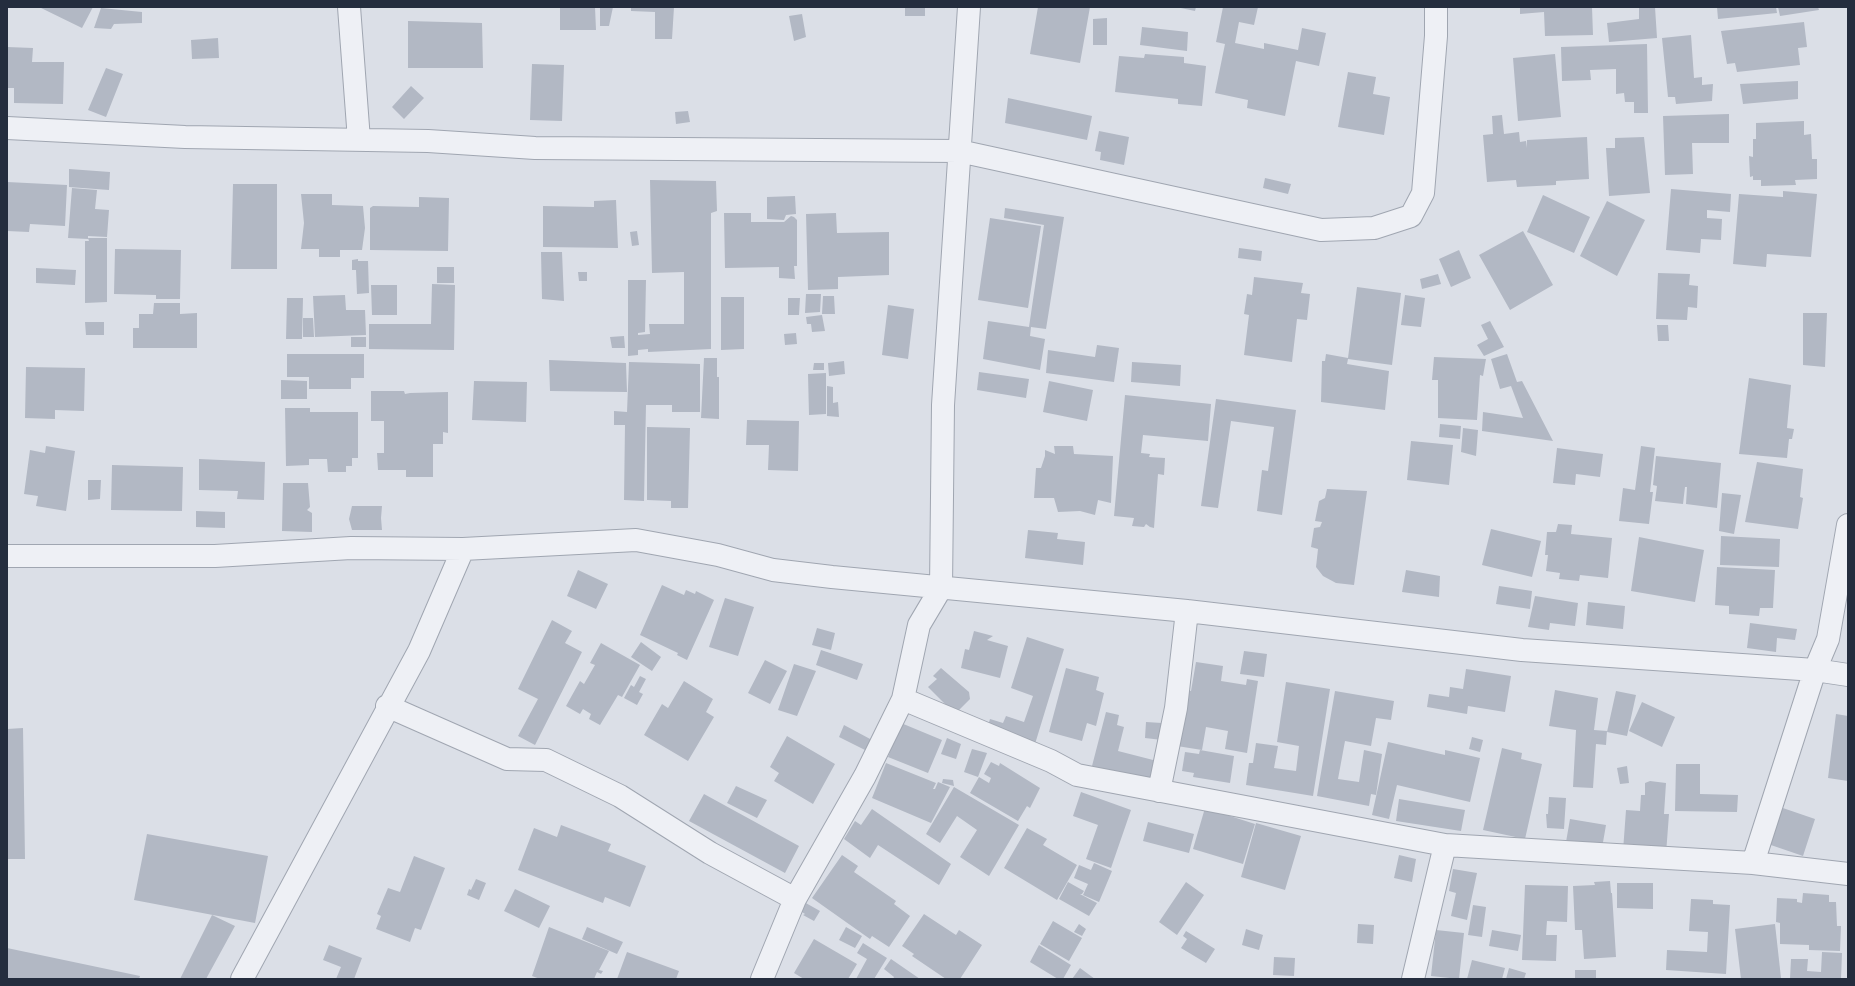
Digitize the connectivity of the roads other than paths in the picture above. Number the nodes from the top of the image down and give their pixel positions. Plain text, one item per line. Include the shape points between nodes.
1 (349, 7) edge
2 (969, 7) edge
3 (1436, 7) edge
4 (7, 128) edge
5 (360, 140) junction
6 (959, 151) junction
7 (1848, 524) edge
8 (463, 549) junction
9 (7, 556) edge
10 (941, 588) junction
11 (1187, 611) junction
12 (1815, 670) junction
13 (1848, 675) edge
14 (903, 699) junction
15 (387, 706) junction
16 (1159, 791) junction
17 (1445, 846) junction
18 (1754, 863) junction
19 (1848, 874) edge
20 (795, 899) junction
21 (242, 979) edge
22 (762, 979) edge
23 (1413, 979) edge

1 - 5 street
2 - 6 street
3 - 6 street via 1436,36 1423,194 1411,216 1374,228 1321,230
4 - 5 street via 185,137
5 - 6 street via 428,140 534,148
6 - 10 street via 943,405
7 - 12 street via 1828,639
8 - 9 street via 351,548 215,556
8 - 10 street via 636,540 773,570
8 - 15 street via 419,651
10 - 11 street
10 - 14 street via 919,625
11 - 12 street via 1522,650
11 - 16 street via 1176,708
12 - 13 street
12 - 18 street
14 - 16 street via 1051,761 1076,776
14 - 20 street via 866,776
15 - 20 street via 507,759 546,760 620,796 710,853
15 - 21 street
16 - 17 street
17 - 18 street
17 - 23 street
18 - 19 street
20 - 22 street

